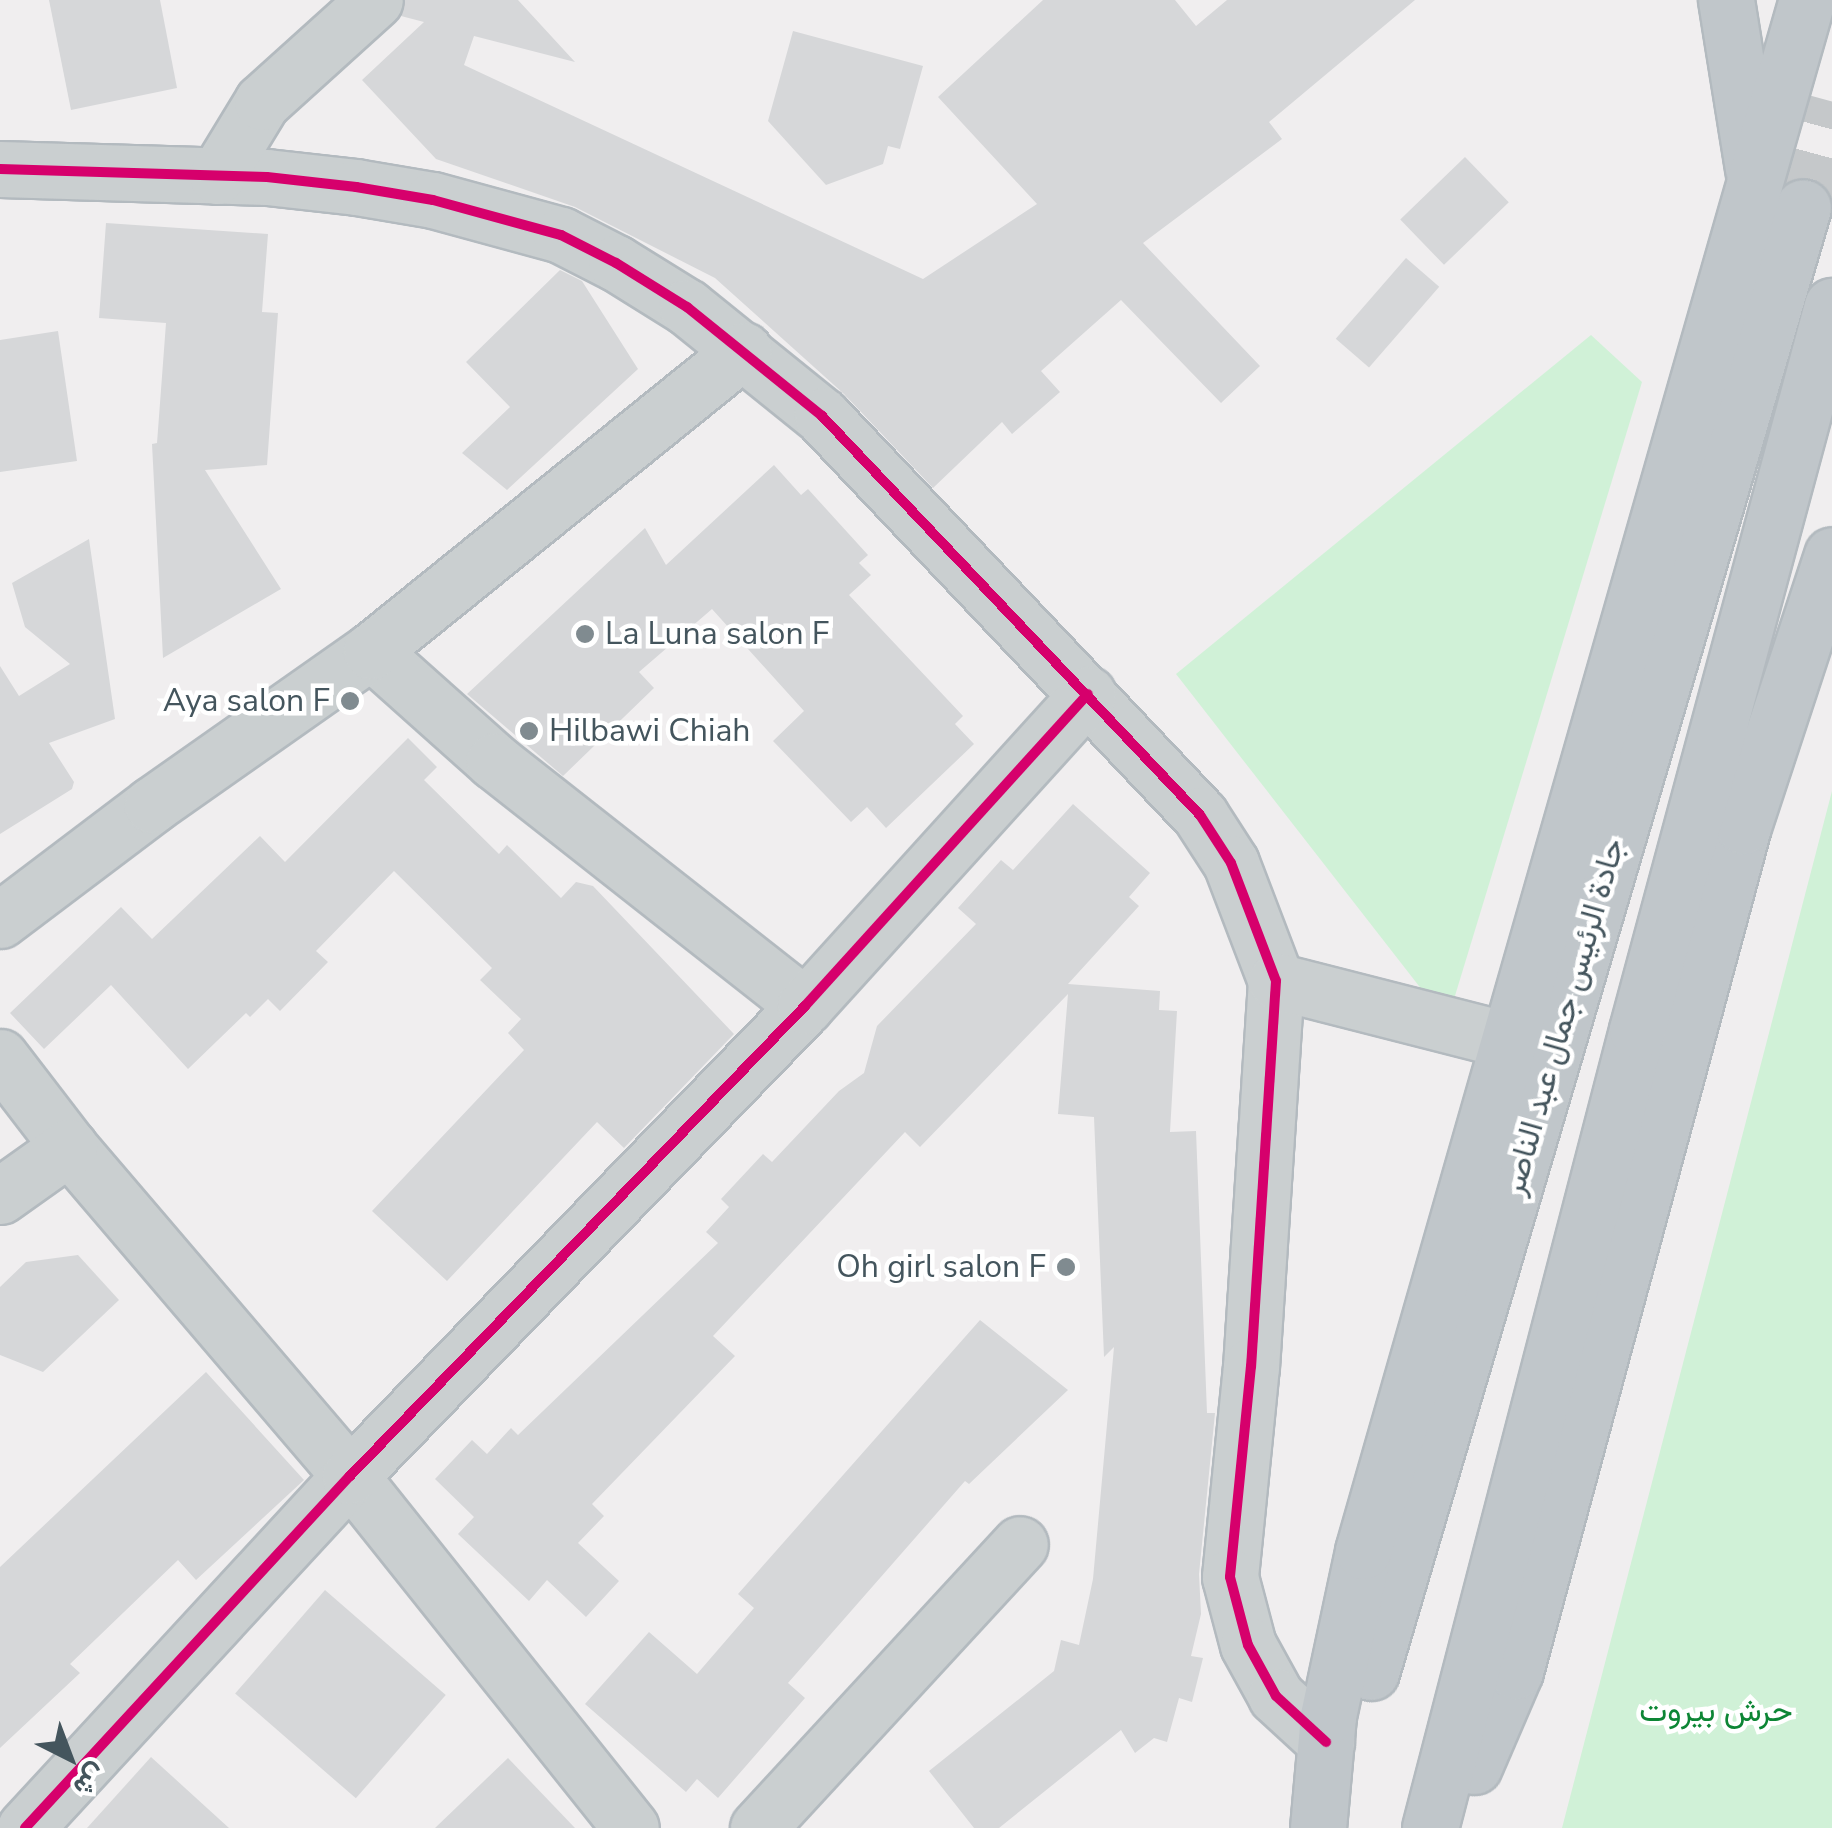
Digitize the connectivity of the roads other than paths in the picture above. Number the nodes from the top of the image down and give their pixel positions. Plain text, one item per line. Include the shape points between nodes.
1 (375, 0) edge
2 (1726, 0) edge
3 (1807, 0) edge
4 (0, 169) edge
5 (217, 176) junction
6 (1779, 197) junction
7 (1832, 306) edge
8 (744, 350) junction
9 (1832, 555) edge
10 (371, 651) junction
11 (1088, 694) junction
12 (0, 920) edge
13 (1276, 981) junction
14 (805, 1006) junction
15 (1512, 1040) junction
16 (0, 1057) edge
17 (69, 1147) junction
18 (0, 1196) edge
19 (350, 1476) junction
20 (1020, 1544) dead end
21 (1326, 1742) junction
22 (26, 1828) edge
23 (632, 1828) edge
24 (758, 1828) edge
25 (1321, 1828) edge
26 (1430, 1828) edge
27 (1447, 1828) edge

1 - 5 street via 262,102
2 - 6 highway
3 - 6 highway
4 - 5 street
5 - 8 street via 356,187 562,234 687,307
6 - 15 highway
6 - 25 highway, جادة الرئيس جمال عبد الناصر
7 - 26 highway
8 - 10 street
8 - 11 street via 822,416
9 - 27 highway via 1744,826 1515,1671
10 - 12 street
10 - 14 street via 494,761
11 - 13 street via 1200,815 1231,863
11 - 14 street
13 - 15 street
13 - 21 street via 1230,1577 1248,1645 1276,1696
14 - 19 street
15 - 21 highway via 1363,1552
16 - 17 street
17 - 18 street
17 - 19 street
19 - 22 street
19 - 23 street
20 - 24 street
21 - 25 highway

